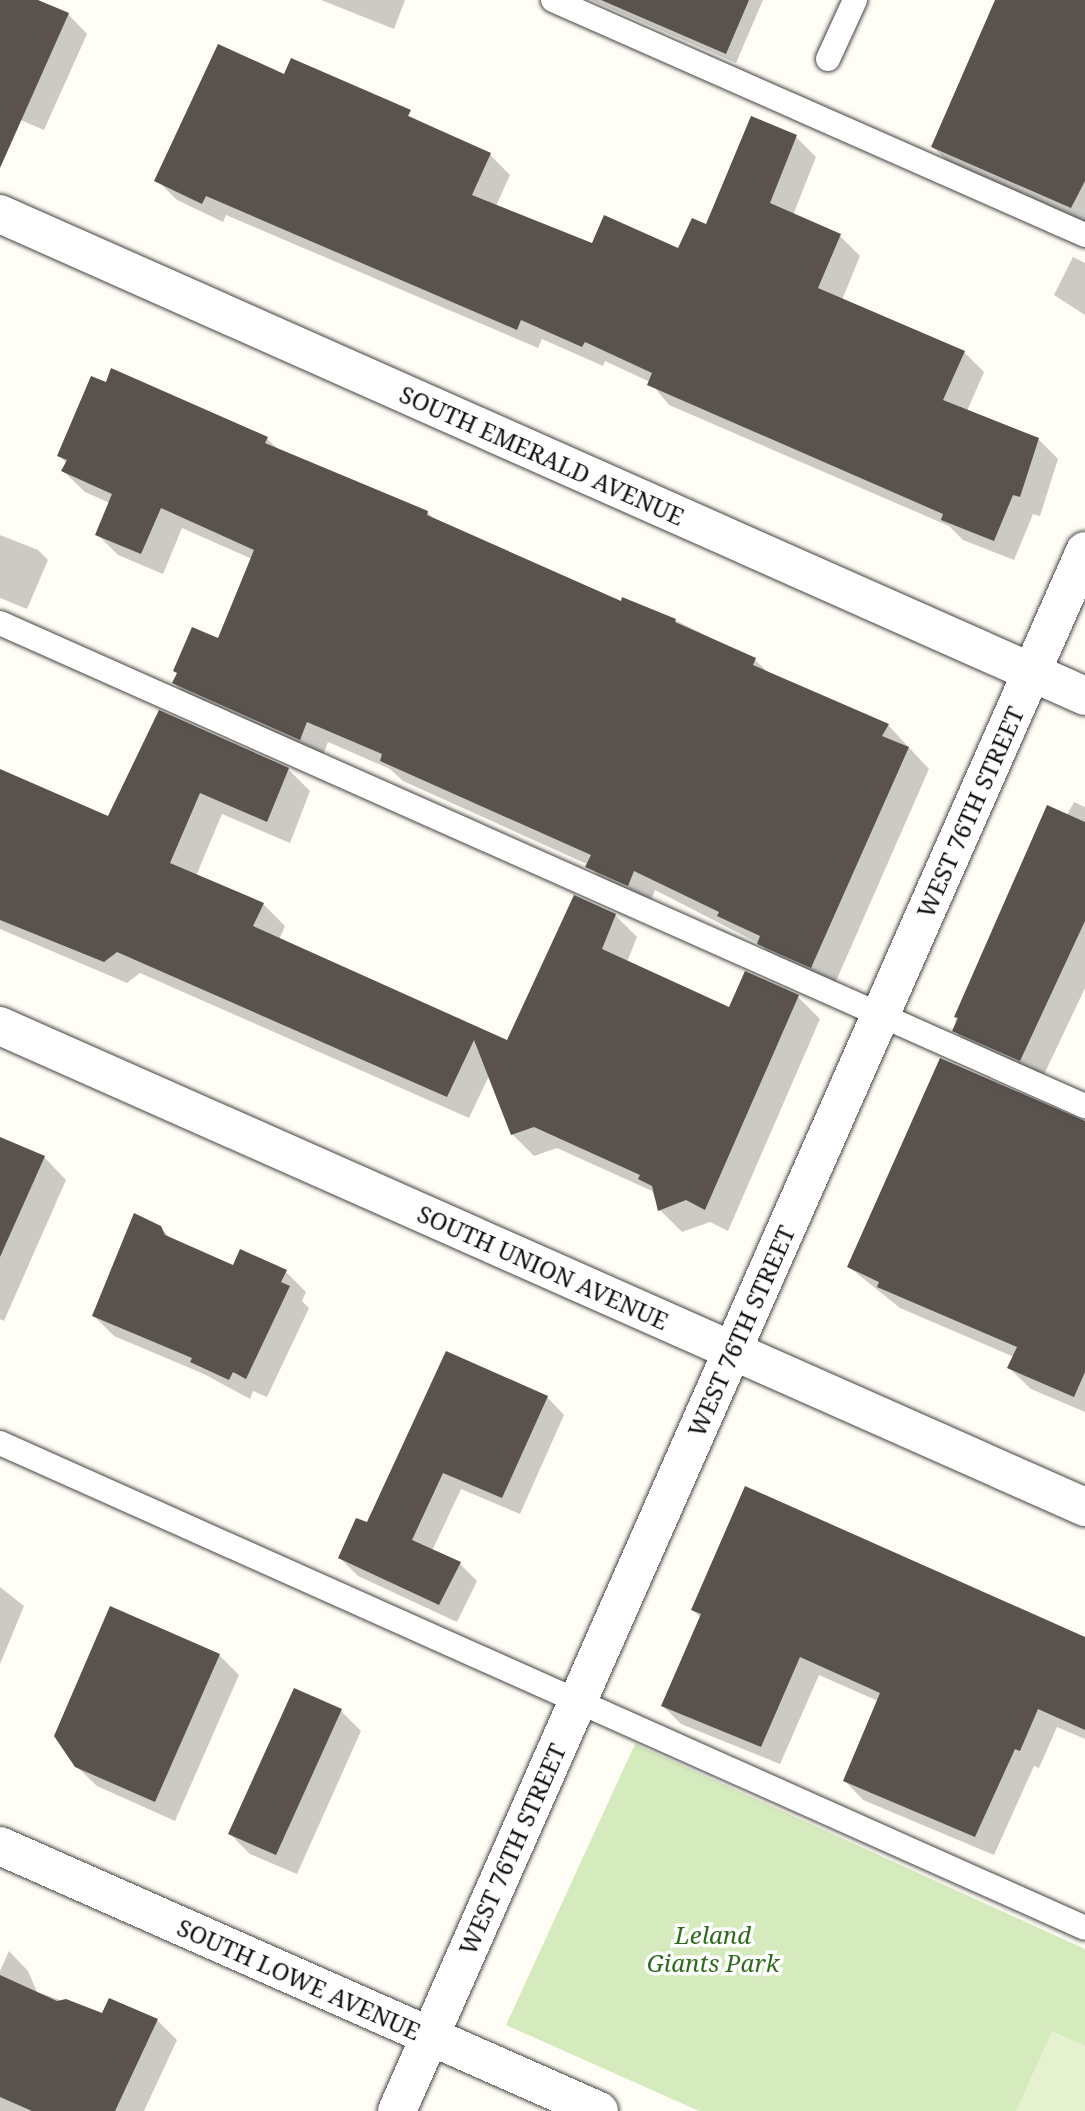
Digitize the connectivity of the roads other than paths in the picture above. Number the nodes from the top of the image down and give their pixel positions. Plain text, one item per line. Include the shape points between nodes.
1 (553, 0) edge
2 (855, 0) edge
3 (828, 59) dead end
4 (0, 214) edge
5 (1085, 235) edge
6 (1085, 551) edge
7 (0, 623) edge
8 (1032, 673) junction
9 (1085, 696) edge
10 (880, 1015) junction
11 (0, 1026) edge
12 (1085, 1106) edge
13 (732, 1351) junction
14 (0, 1443) edge
15 (1085, 1507) edge
16 (577, 1701) junction
17 (0, 1846) edge
18 (1085, 1928) edge
19 (430, 2037) junction
20 (397, 2111) edge
21 (599, 2111) edge

1 - 5 lane
2 - 3 lane
4 - 8 street, SOUTH EMERALD AVENUE
6 - 8 street, WEST 76TH STREET
7 - 10 lane
8 - 9 street, SOUTH EMERALD AVENUE
8 - 10 street, WEST 76TH STREET
10 - 12 lane
10 - 13 street, WEST 76TH STREET
11 - 13 street, SOUTH UNION AVENUE
13 - 15 street, SOUTH UNION AVENUE
13 - 16 street, WEST 76TH STREET
14 - 16 lane
16 - 18 lane
16 - 19 street, WEST 76TH STREET
17 - 19 street, SOUTH LOWE AVENUE
19 - 20 street, WEST 76TH STREET
19 - 21 street, SOUTH LOWE AVENUE

